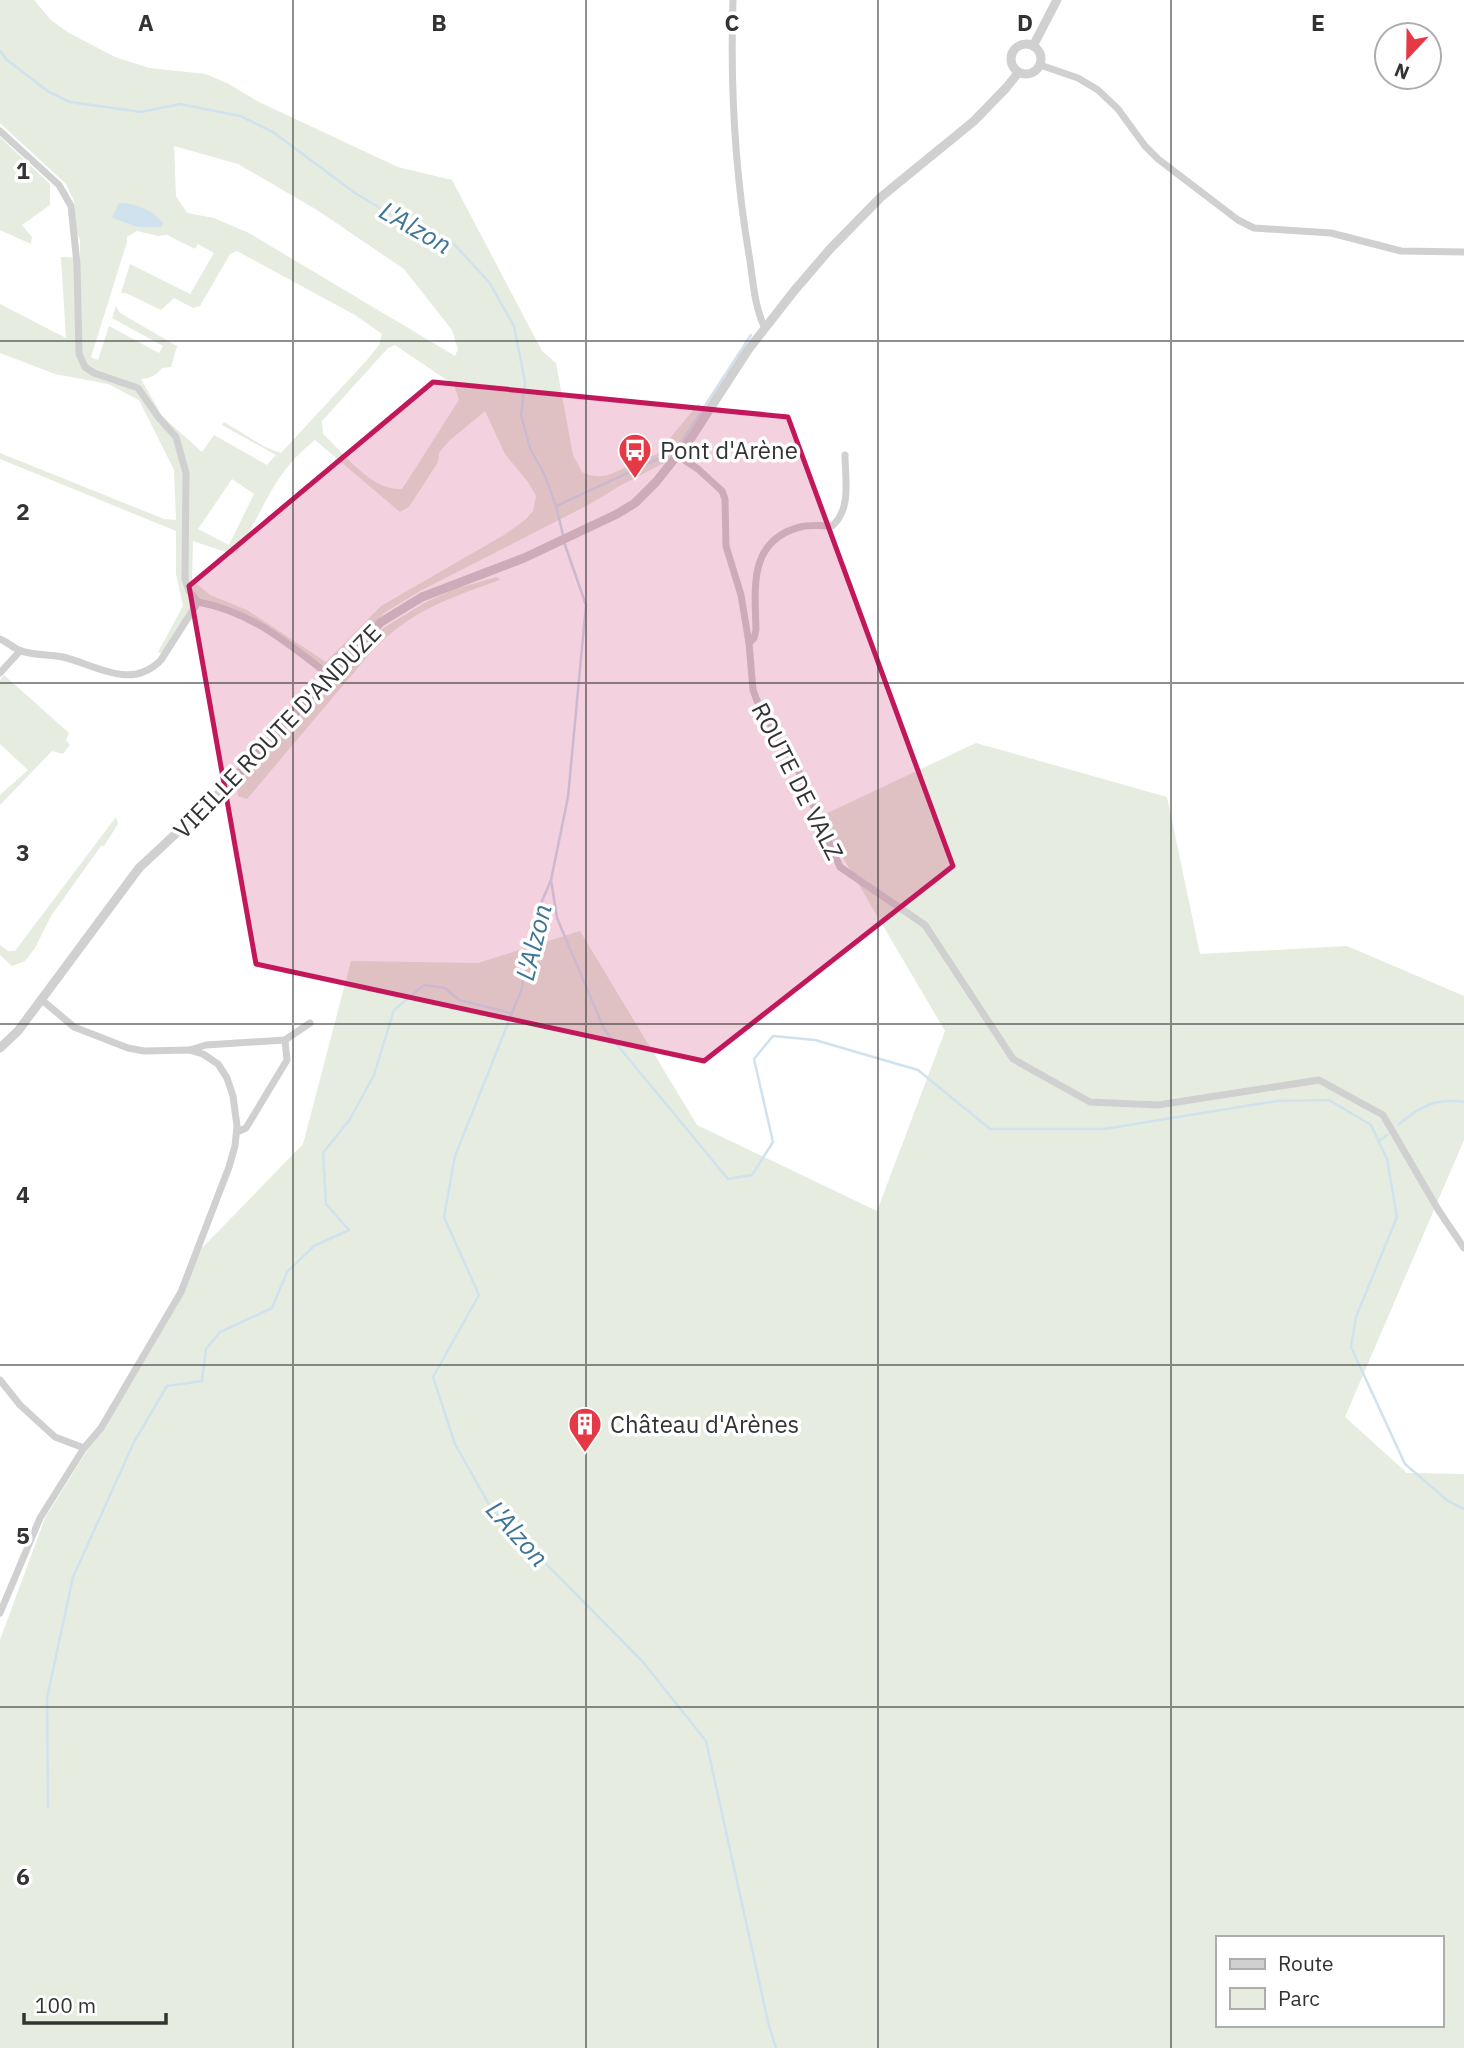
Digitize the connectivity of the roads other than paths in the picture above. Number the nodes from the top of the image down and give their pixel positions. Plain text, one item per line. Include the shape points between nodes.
1 (733, 0) edge
2 (1057, 0) edge
3 (1033, 46) junction
4 (1040, 65) junction
5 (1018, 73) junction
6 (0, 131) edge
7 (1464, 252) edge
8 (765, 328) junction
9 (845, 455) dead end
10 (678, 456) junction
11 (198, 602) junction
12 (0, 639) edge
13 (749, 643) junction
14 (20, 651) junction
15 (0, 673) edge
16 (330, 675) junction
17 (42, 1000) junction
18 (310, 1023) dead end
19 (285, 1040) junction
20 (0, 1048) edge
21 (189, 1050) junction
22 (237, 1132) junction
23 (1464, 1248) edge
24 (0, 1380) edge
25 (84, 1448) junction
26 (0, 1613) edge

1 - 8 street via 735,148 743,221
2 - 3 street
3 - 4 street via 1039,51
3 - 5 street via 1013,50 1010,58
4 - 5 street via 1031,74
4 - 7 street via 1098,90 1158,159 1254,228 1331,233 1401,251
5 - 8 street, VIEILLE ROUTE D'ANDUZE via 974,121 855,222
6 - 11 street via 67,197 77,264 79,354 85,367 138,388 176,437 186,473 185,579
8 - 10 street, VIEILLE ROUTE D'ANDUZE
9 - 13 street via 844,510 839,520 832,526 788,531 762,552 756,578 756,630
10 - 13 street, ROUTE DE VALZ via 716,484 725,499 726,547
10 - 16 street, VIEILLE ROUTE D'ANDUZE via 635,502 617,513 524,558 422,597 381,622
11 - 14 street via 161,660 132,676 114,675 61,656
11 - 16 street via 259,623
12 - 14 street
13 - 23 street, ROUTE DE VALZ via 759,706 798,770 840,867 925,925 1013,1059 1090,1102 1158,1105 1319,1080 1383,1115
14 - 15 street
16 - 17 street, VIEILLE ROUTE D'ANDUZE via 228,785 139,868
17 - 20 street, VIEILLE ROUTE D'ANDUZE
17 - 21 street via 74,1027 106,1041 144,1051
18 - 19 street
19 - 21 street
19 - 22 street via 287,1060 246,1128
21 - 22 street via 218,1064 227,1079
22 - 25 street via 229,1167 181,1292 102,1428
24 - 25 street via 55,1437
25 - 26 street via 40,1518

